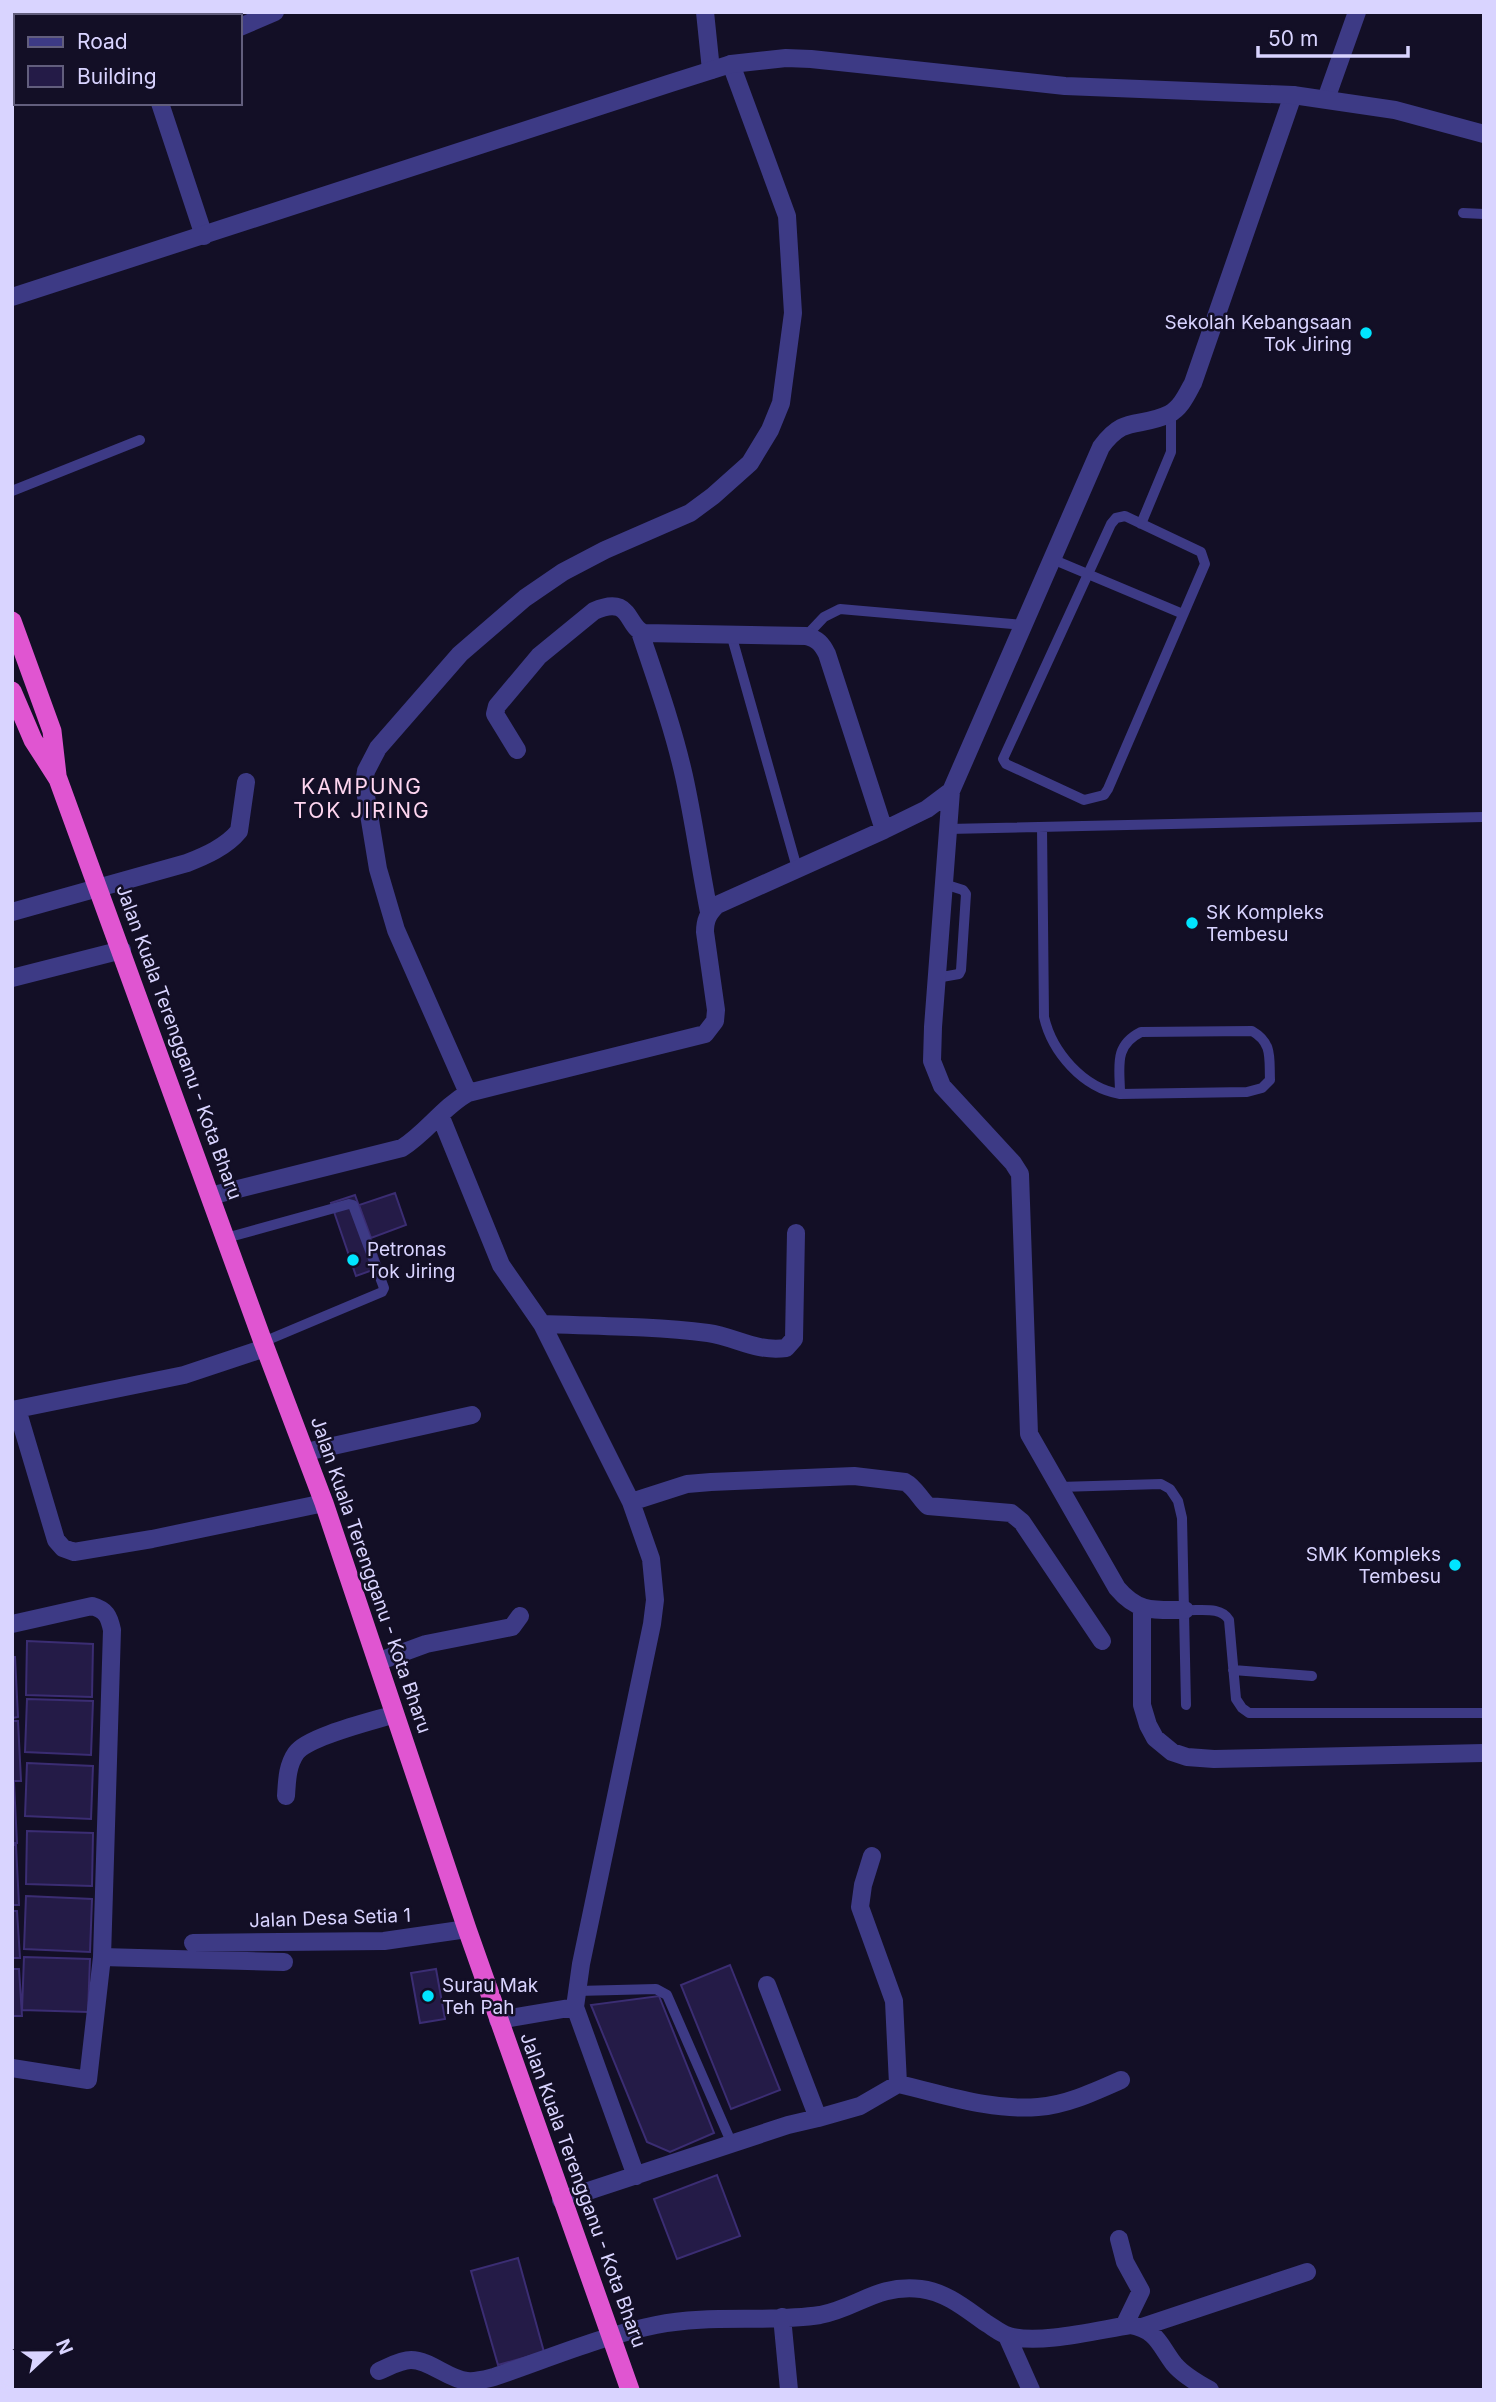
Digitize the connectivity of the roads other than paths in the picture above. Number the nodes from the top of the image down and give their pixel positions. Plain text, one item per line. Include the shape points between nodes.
1 (275, 12) edge
2 (705, 12) edge
3 (1357, 12) edge
4 (242, 26) edge
5 (731, 64) junction
6 (711, 70) junction
7 (1293, 95) junction
8 (1325, 99) junction
9 (161, 105) edge
10 (1484, 134) edge
11 (1463, 213) dead end
12 (1484, 214) edge
13 (204, 236) junction
14 (12, 298) edge
15 (1171, 413) junction
16 (139, 440) dead end
17 (12, 491) edge
18 (1142, 524) junction
19 (1052, 559) junction
20 (1088, 574) junction
21 (1183, 614) junction
22 (12, 621) edge
23 (1023, 625) junction
24 (640, 632) junction
25 (731, 634) junction
26 (806, 636) junction
27 (12, 691) edge
28 (517, 750) dead end
29 (58, 779) junction
30 (246, 782) dead end
31 (951, 791) junction
32 (1484, 817) edge
33 (1042, 827) junction
34 (948, 829) junction
35 (884, 830) junction
36 (797, 868) junction
37 (99, 889) junction
38 (12, 912) edge
39 (709, 912) junction
40 (122, 950) junction
41 (12, 978) edge
42 (468, 1093) junction
43 (1120, 1094) junction
44 (440, 1115) junction
45 (210, 1196) junction
46 (796, 1233) dead end
47 (226, 1238) junction
48 (542, 1324) junction
49 (264, 1345) junction
50 (15, 1410) edge
51 (472, 1415) dead end
52 (306, 1452) junction
53 (1058, 1487) junction
54 (631, 1502) junction
55 (324, 1503) junction
56 (1142, 1609) junction
57 (1185, 1610) junction
58 (520, 1616) dead end
59 (12, 1624) edge
60 (1102, 1641) dead end
61 (377, 1662) junction
62 (1233, 1670) junction
63 (1312, 1676) dead end
64 (1186, 1705) dead end
65 (1484, 1713) edge
66 (395, 1714) junction
67 (1484, 1753) edge
68 (286, 1796) dead end
69 (872, 1856) dead end
70 (467, 1929) junction
71 (193, 1942) dead end
72 (102, 1957) junction
73 (284, 1962) dead end
74 (767, 1985) dead end
75 (576, 1999) junction
76 (498, 2020) junction
77 (12, 2068) edge
78 (1121, 2080) dead end
79 (898, 2084) junction
80 (818, 2118) junction
81 (732, 2144) junction
82 (636, 2176) junction
83 (561, 2200) junction
84 (1119, 2239) dead end
85 (1307, 2272) dead end
86 (782, 2317) junction
87 (1133, 2327) junction
88 (1007, 2336) junction
89 (611, 2337) junction
90 (380, 2371) dead end
91 (630, 2390) edge
92 (789, 2390) edge
93 (1031, 2390) edge
94 (1210, 2390) edge

1 - 4 street
2 - 6 street
3 - 8 street
5 - 6 street
5 - 7 street via 811,59 1065,86
5 - 42 street via 787,216 793,313 781,403 770,430 750,463 690,513 594,556 525,598 460,654 378,748 366,771 365,792 378,869 396,930
6 - 13 street
7 - 8 street
7 - 15 street via 1193,383
8 - 10 street via 1395,110
9 - 13 street
11 - 12 lane
13 - 14 street
15 - 18 lane via 1171,452
15 - 19 street via 1113,431 1101,447
16 - 17 lane
18 - 20 lane via 1125,516 1116,519
18 - 21 lane via 1201,552 1205,564
19 - 20 lane
19 - 23 street
20 - 21 lane
20 - 21 lane via 1003,759 1084,800 1104,795 1108,789
22 - 29 highway via 52,731
23 - 26 lane via 840,609 824,617
23 - 31 street
24 - 25 street
24 - 28 street via 627,613 606,606 539,656 495,713
24 - 39 street via 683,772
25 - 26 street
25 - 36 lane
26 - 35 street via 815,638 827,654
27 - 29 highway via 33,740
29 - 37 highway, Jalan Kuala Terengganu - Kota Bharu
30 - 37 street via 239,831 234,837 194,860
31 - 34 street
31 - 35 street
32 - 33 lane
33 - 34 lane
33 - 43 lane via 1044,1017 1048,1033 1054,1046 1090,1083
34 - 53 street via 932,1061 942,1086 1020,1174 1029,1434
35 - 36 street
36 - 39 street via 725,900
37 - 38 street
37 - 40 highway, Jalan Kuala Terengganu - Kota Bharu
39 - 42 street via 705,932 716,1010 715,1021 705,1034
40 - 41 street
40 - 45 highway, Jalan Kuala Terengganu - Kota Bharu
42 - 44 street
43 - 43 lane via 1262,1088 1269,1080 1268,1048 1252,1031 1141,1032 1128,1038 1121,1049
44 - 45 street via 402,1148
44 - 48 street via 501,1265
45 - 47 highway, Jalan Kuala Terengganu - Kota Bharu
46 - 48 street via 794,1339 786,1348 763,1349 711,1334 664,1329
47 - 49 highway, Jalan Kuala Terengganu - Kota Bharu
47 - 49 lane via 353,1205 384,1288
48 - 54 street
49 - 50 street via 184,1376
49 - 52 highway, Jalan Kuala Terengganu - Kota Bharu
50 - 55 street via 55,1540 74,1552
51 - 52 street
52 - 55 highway, Jalan Kuala Terengganu - Kota Bharu
53 - 56 street via 1117,1588
53 - 57 lane via 1161,1484 1170,1489 1182,1518
54 - 60 street via 687,1484 854,1476 905,1482 928,1506 1011,1513 1022,1522
54 - 75 street via 651,1559 655,1600
55 - 61 highway, Jalan Kuala Terengganu - Kota Bharu
56 - 57 street
56 - 67 street via 1143,1715 1155,1738 1172,1752 1214,1759
57 - 62 lane via 1220,1611 1227,1616
57 - 64 lane
58 - 61 street via 512,1627 426,1644
59 - 72 street via 92,1606 103,1609 109,1618
61 - 66 highway, Jalan Kuala Terengganu - Kota Bharu
62 - 63 lane
62 - 65 lane via 1236,1699 1257,1715
66 - 68 street via 309,1742 296,1753
66 - 70 highway, Jalan Kuala Terengganu - Kota Bharu
69 - 79 street via 860,1907 894,2001
70 - 71 street, Jalan Desa Setia 1 via 384,1941
70 - 76 highway, Jalan Kuala Terengganu - Kota Bharu
72 - 73 street
72 - 77 street via 88,2080
74 - 80 street
75 - 76 street
75 - 81 lane via 656,1989 667,1995
75 - 82 street
76 - 83 highway, Jalan Kuala Terengganu - Kota Bharu
78 - 79 street via 1040,2108 1001,2107
79 - 80 street via 860,2106
80 - 81 street
81 - 82 street
82 - 83 street
83 - 89 highway, Jalan Kuala Terengganu - Kota Bharu
84 - 87 street via 1141,2291
85 - 87 street
86 - 88 street via 824,2314 879,2292 922,2289 953,2300
86 - 89 street via 657,2325
86 - 92 street
87 - 88 street via 1029,2339
87 - 94 street via 1158,2339 1184,2374
88 - 93 street
89 - 90 street via 479,2380 454,2377 414,2360
89 - 91 highway, Jalan Kuala Terengganu - Kota Bharu

